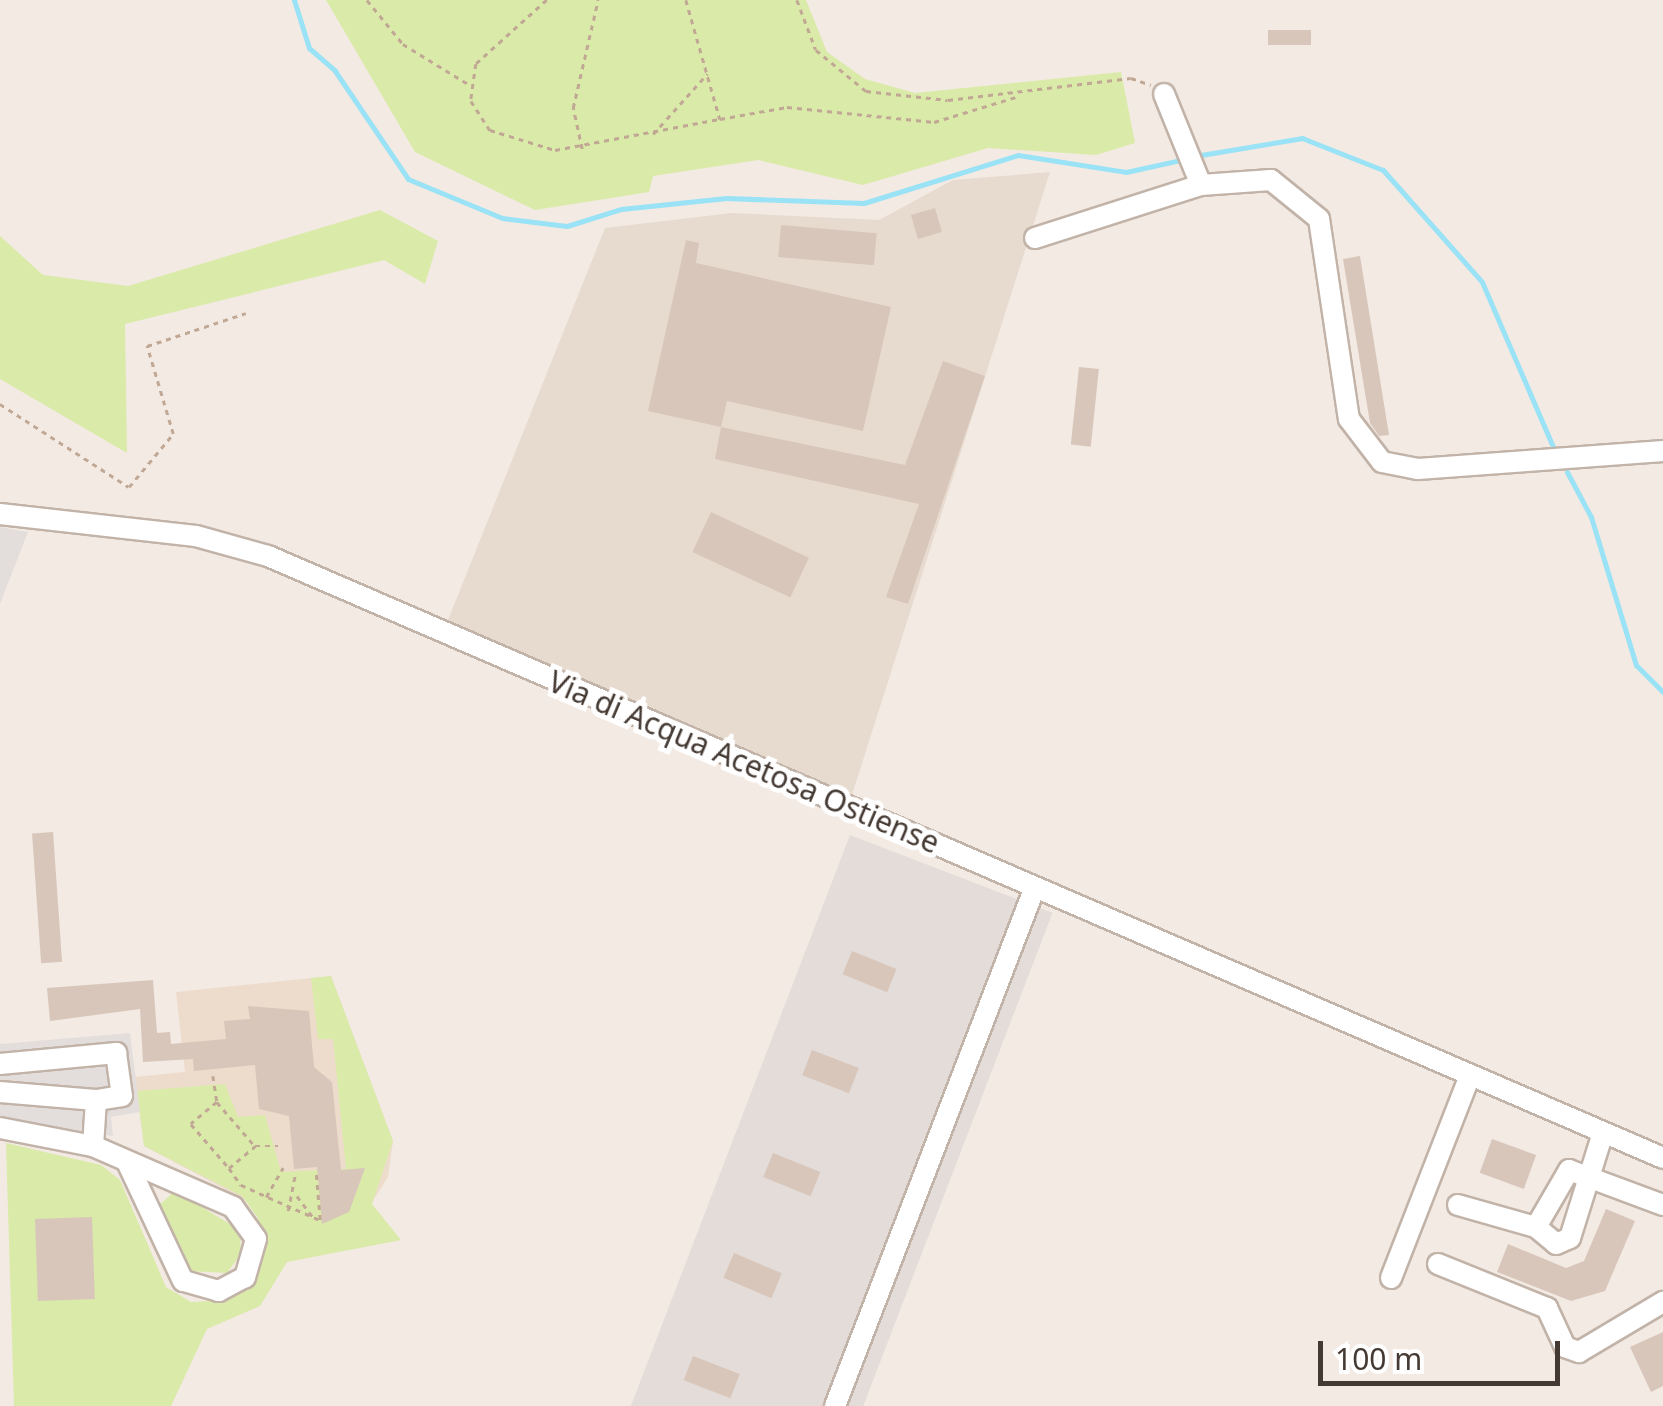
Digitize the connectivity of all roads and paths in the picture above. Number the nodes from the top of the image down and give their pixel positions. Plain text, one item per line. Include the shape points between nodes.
1 (367, 0) edge
2 (547, 0) edge
3 (598, 0) edge
4 (686, 0) edge
5 (797, 0) edge
6 (707, 72) junction
7 (470, 84) junction
8 (1164, 94) joint
9 (1016, 97) junction
10 (720, 119) junction
11 (650, 136) junction
12 (582, 149) junction
13 (1198, 175) junction
14 (1034, 238) dead end
15 (246, 313) dead end
16 (0, 404) edge
17 (1663, 451) edge
18 (0, 514) edge
19 (1034, 888) junction
20 (0, 1064) edge
21 (213, 1076) dead end
22 (1470, 1076) junction
23 (0, 1092) edge
24 (96, 1100) junction
25 (218, 1102) junction
26 (0, 1128) edge
27 (1602, 1133) junction
28 (93, 1146) junction
29 (255, 1146) junction
30 (278, 1146) dead end
31 (1663, 1158) edge
32 (127, 1162) junction
33 (229, 1168) junction
34 (283, 1168) dead end
35 (316, 1173) dead end
36 (1586, 1174) junction
37 (295, 1175) dead end
38 (296, 1195) junction
39 (265, 1198) junction
40 (1663, 1205) edge
41 (1458, 1206) dead end
42 (288, 1211) junction
43 (315, 1220) junction
44 (1539, 1222) junction
45 (1438, 1264) dead end
46 (1391, 1278) dead end
47 (1663, 1282) edge
48 (1663, 1301) edge
49 (835, 1406) edge

1 - 7 path via 403,44
2 - 7 path via 498,38
3 - 12 path via 573,108
4 - 6 path
5 - 9 path via 816,50 866,91
6 - 10 path
6 - 11 path via 694,98
7 - 12 path via 478,117 508,141
8 - 9 path via 1131,78
8 - 13 street
9 - 10 path via 934,122 788,107
10 - 11 path
11 - 12 path
13 - 14 street
13 - 17 street via 1271,180 1313,209 1326,244 1348,419 1382,462 1418,468
15 - 16 path via 147,346 173,434 129,487
18 - 19 street, Via di Acqua Acetosa Ostiense via 196,536 268,556
19 - 22 street, Via di Acqua Acetosa Ostiense
19 - 49 street
20 - 24 street via 116,1053 122,1096
21 - 25 path
22 - 27 street, Via di Acqua Acetosa Ostiense
22 - 46 street
23 - 24 street
24 - 28 street
25 - 29 path
25 - 33 path via 191,1124
26 - 28 street
27 - 31 street, Via di Acqua Acetosa Ostiense
27 - 36 street
28 - 32 street
29 - 30 path
29 - 33 path
32 - 32 street via 182,1282 219,1291 245,1277 256,1239 242,1213
33 - 39 path
34 - 39 path
35 - 43 path
36 - 40 street
36 - 44 street via 1558,1175
36 - 44 street via 1568,1221
37 - 38 path
38 - 42 path
38 - 43 path
39 - 42 path
41 - 44 street
42 - 43 path
45 - 48 street via 1547,1308 1565,1347 1579,1352
47 - 48 street

